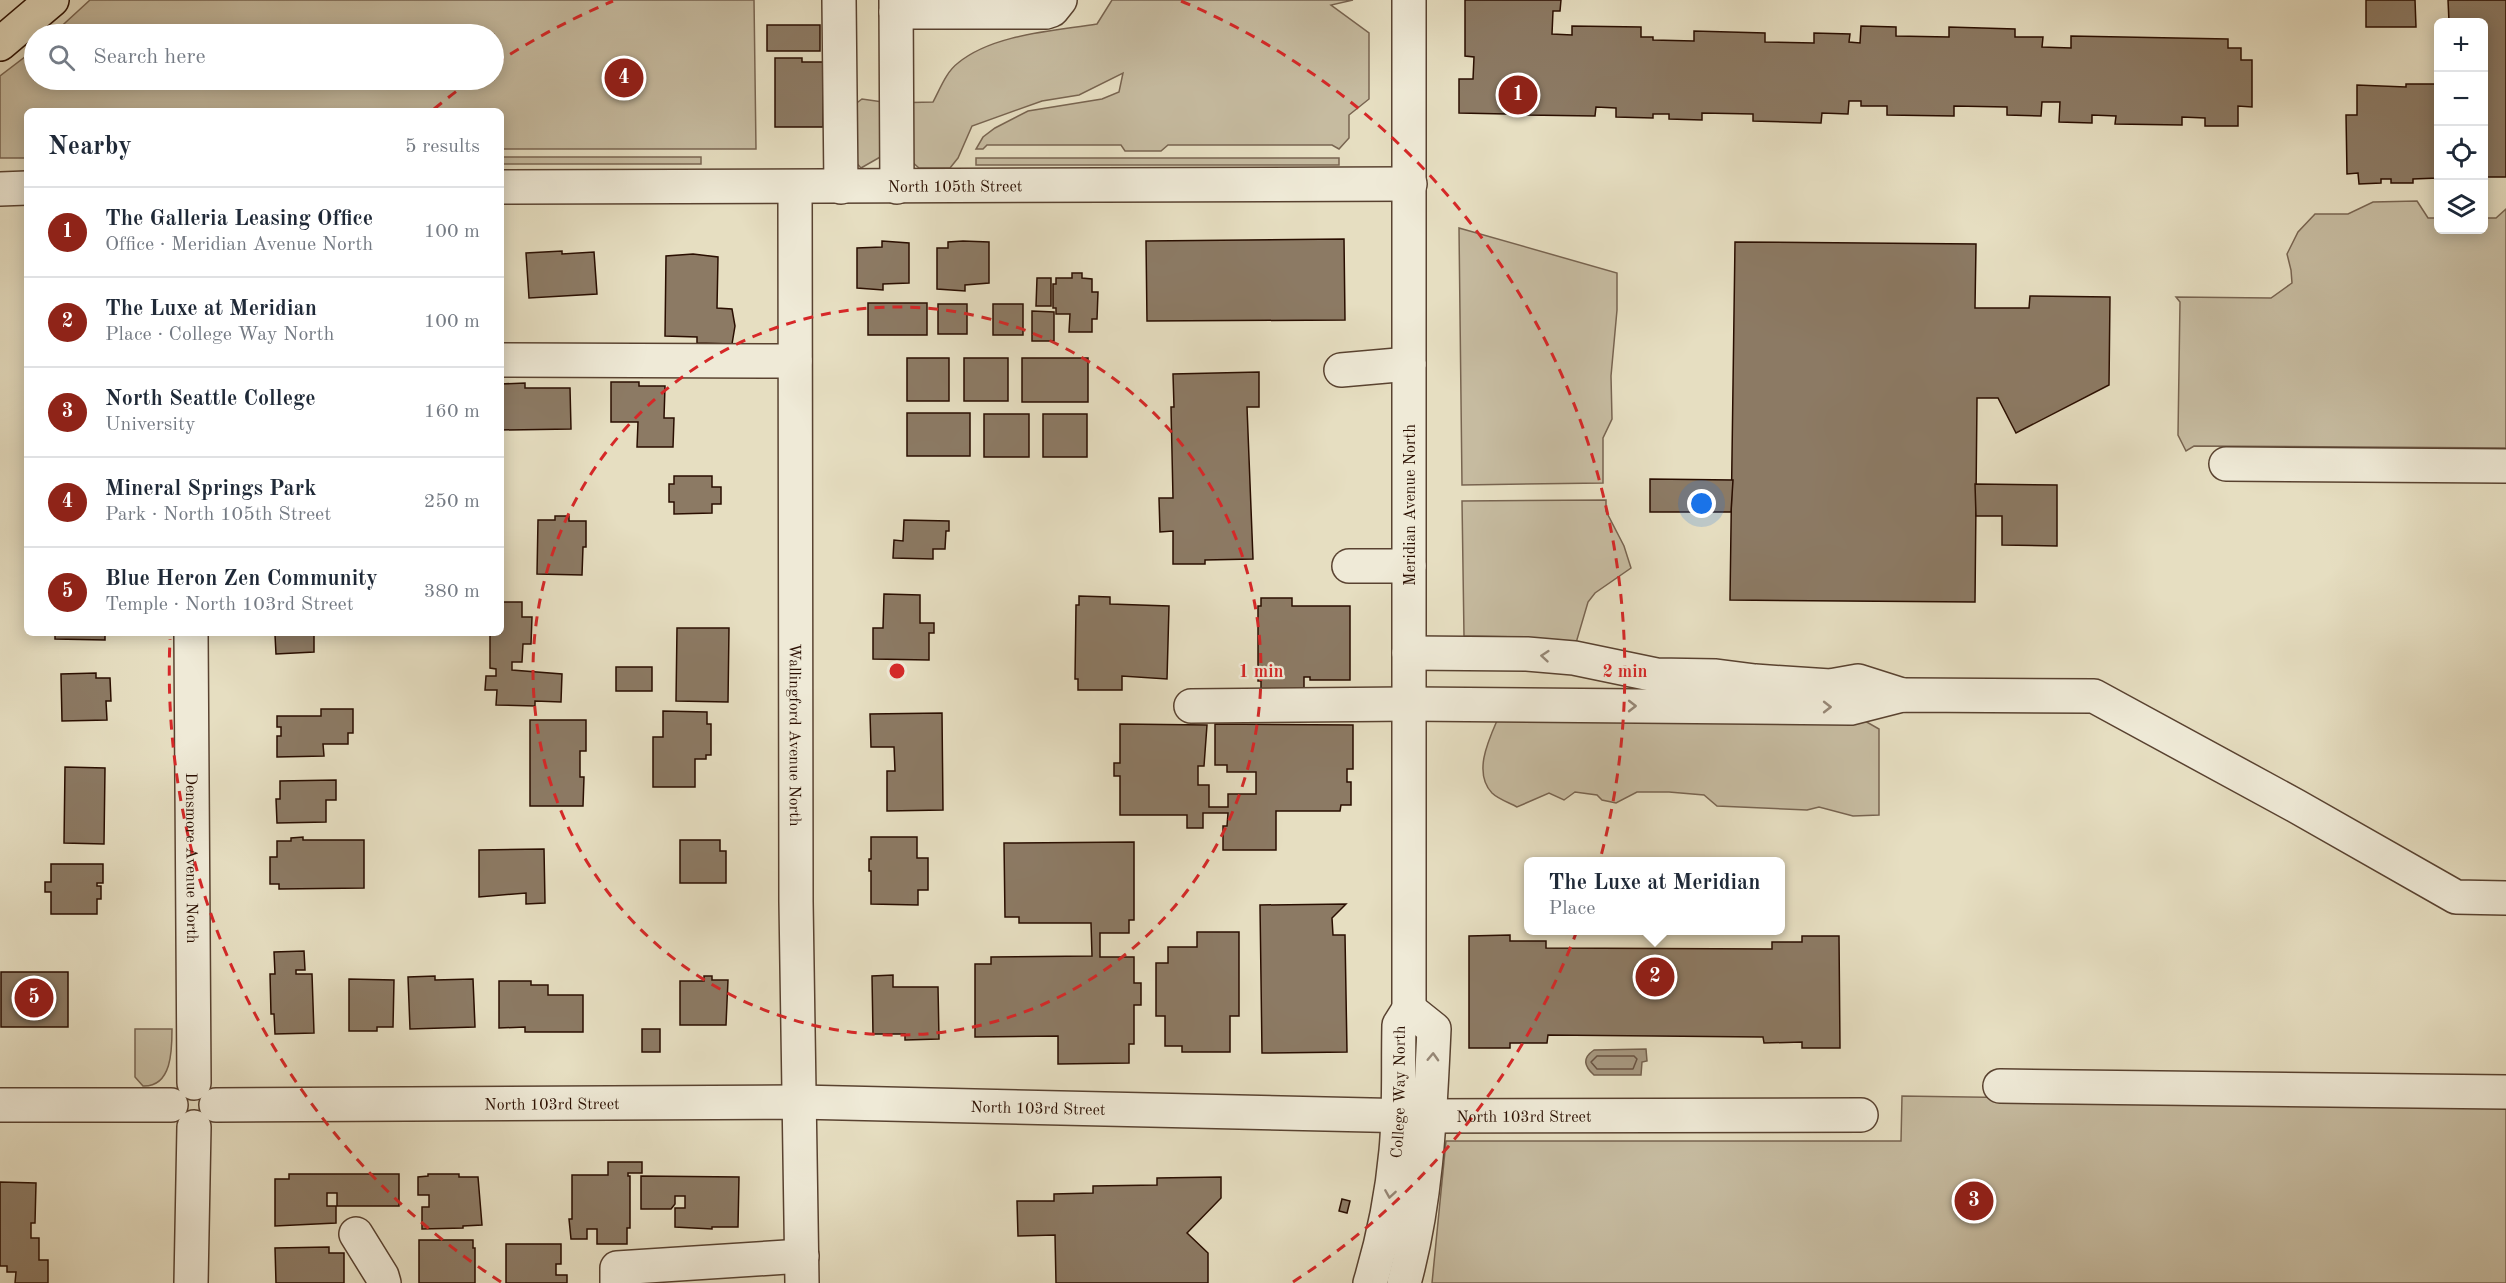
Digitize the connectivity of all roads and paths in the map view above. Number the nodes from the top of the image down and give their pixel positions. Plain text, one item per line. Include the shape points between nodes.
1 (52, 0) edge
2 (839, 0) edge
3 (1060, 0) edge
4 (1409, 0) edge
5 (896, 6) edge
6 (984, 6) edge
7 (0, 44) edge
8 (1410, 184) junction
9 (504, 187) edge
10 (795, 187) junction
11 (841, 187) junction
12 (897, 187) junction
13 (0, 189) edge
14 (24, 189) edge
15 (504, 360) edge
16 (795, 361) junction
17 (1409, 364) junction
18 (1341, 370) dead end
19 (2226, 464) dead end
20 (2506, 466) edge
21 (1349, 566) dead end
22 (1409, 566) junction
23 (191, 636) edge
24 (1409, 653) junction
25 (1902, 695) junction
26 (1409, 704) junction
27 (1191, 706) dead end
28 (2506, 898) edge
29 (1409, 1009) joint
30 (2000, 1086) dead end
31 (2506, 1092) edge
32 (799, 1102) junction
33 (0, 1105) edge
34 (194, 1105) junction
35 (1861, 1115) dead end
36 (1414, 1116) junction
37 (356, 1234) dead end
38 (802, 1269) edge
39 (191, 1283) edge
40 (384, 1283) edge
41 (617, 1283) edge
42 (1370, 1283) edge
43 (1404, 1283) edge

1 - 7 main road
2 - 11 street
3 - 6 street via 1046,12
4 - 8 street, Meridian Avenue North
5 - 6 street
5 - 12 street
8 - 12 street, North 105th Street
8 - 17 street, Meridian Avenue North
9 - 10 street, North 105th Street
10 - 11 street, North 105th Street
10 - 16 street, Wallingford Avenue North
11 - 12 street, North 105th Street
13 - 14 street
15 - 16 street
16 - 32 street, Wallingford Avenue North
17 - 18 street
17 - 22 street, Meridian Avenue North
19 - 20 street
21 - 22 street
22 - 24 street, Meridian Avenue North
23 - 34 street, Densmore Avenue North
25 -> 24 street via 1858,681 1830,686 1656,675 1574,658 1527,654
24 - 26 street, Meridian Avenue North
26 -> 25 street via 1851,708
25 - 28 street via 2094,696 2456,897
26 - 27 street
26 - 29 street, Meridian Avenue North
29 - 36 street, College Way North via 1399,1025
30 - 31 street
32 - 34 street, North 103rd Street
32 - 36 street, North 103rd Street
32 - 38 street, Wallingford Avenue North
33 - 34 street, North 103rd Street
34 - 39 street, Densmore Avenue North
35 - 36 street, North 103rd Street
36 -> 42 street, College Way North via 1396,1150 1388,1208
36 - 43 street, College Way North via 1416,1227
37 - 40 street
38 - 41 street via 617,1268

